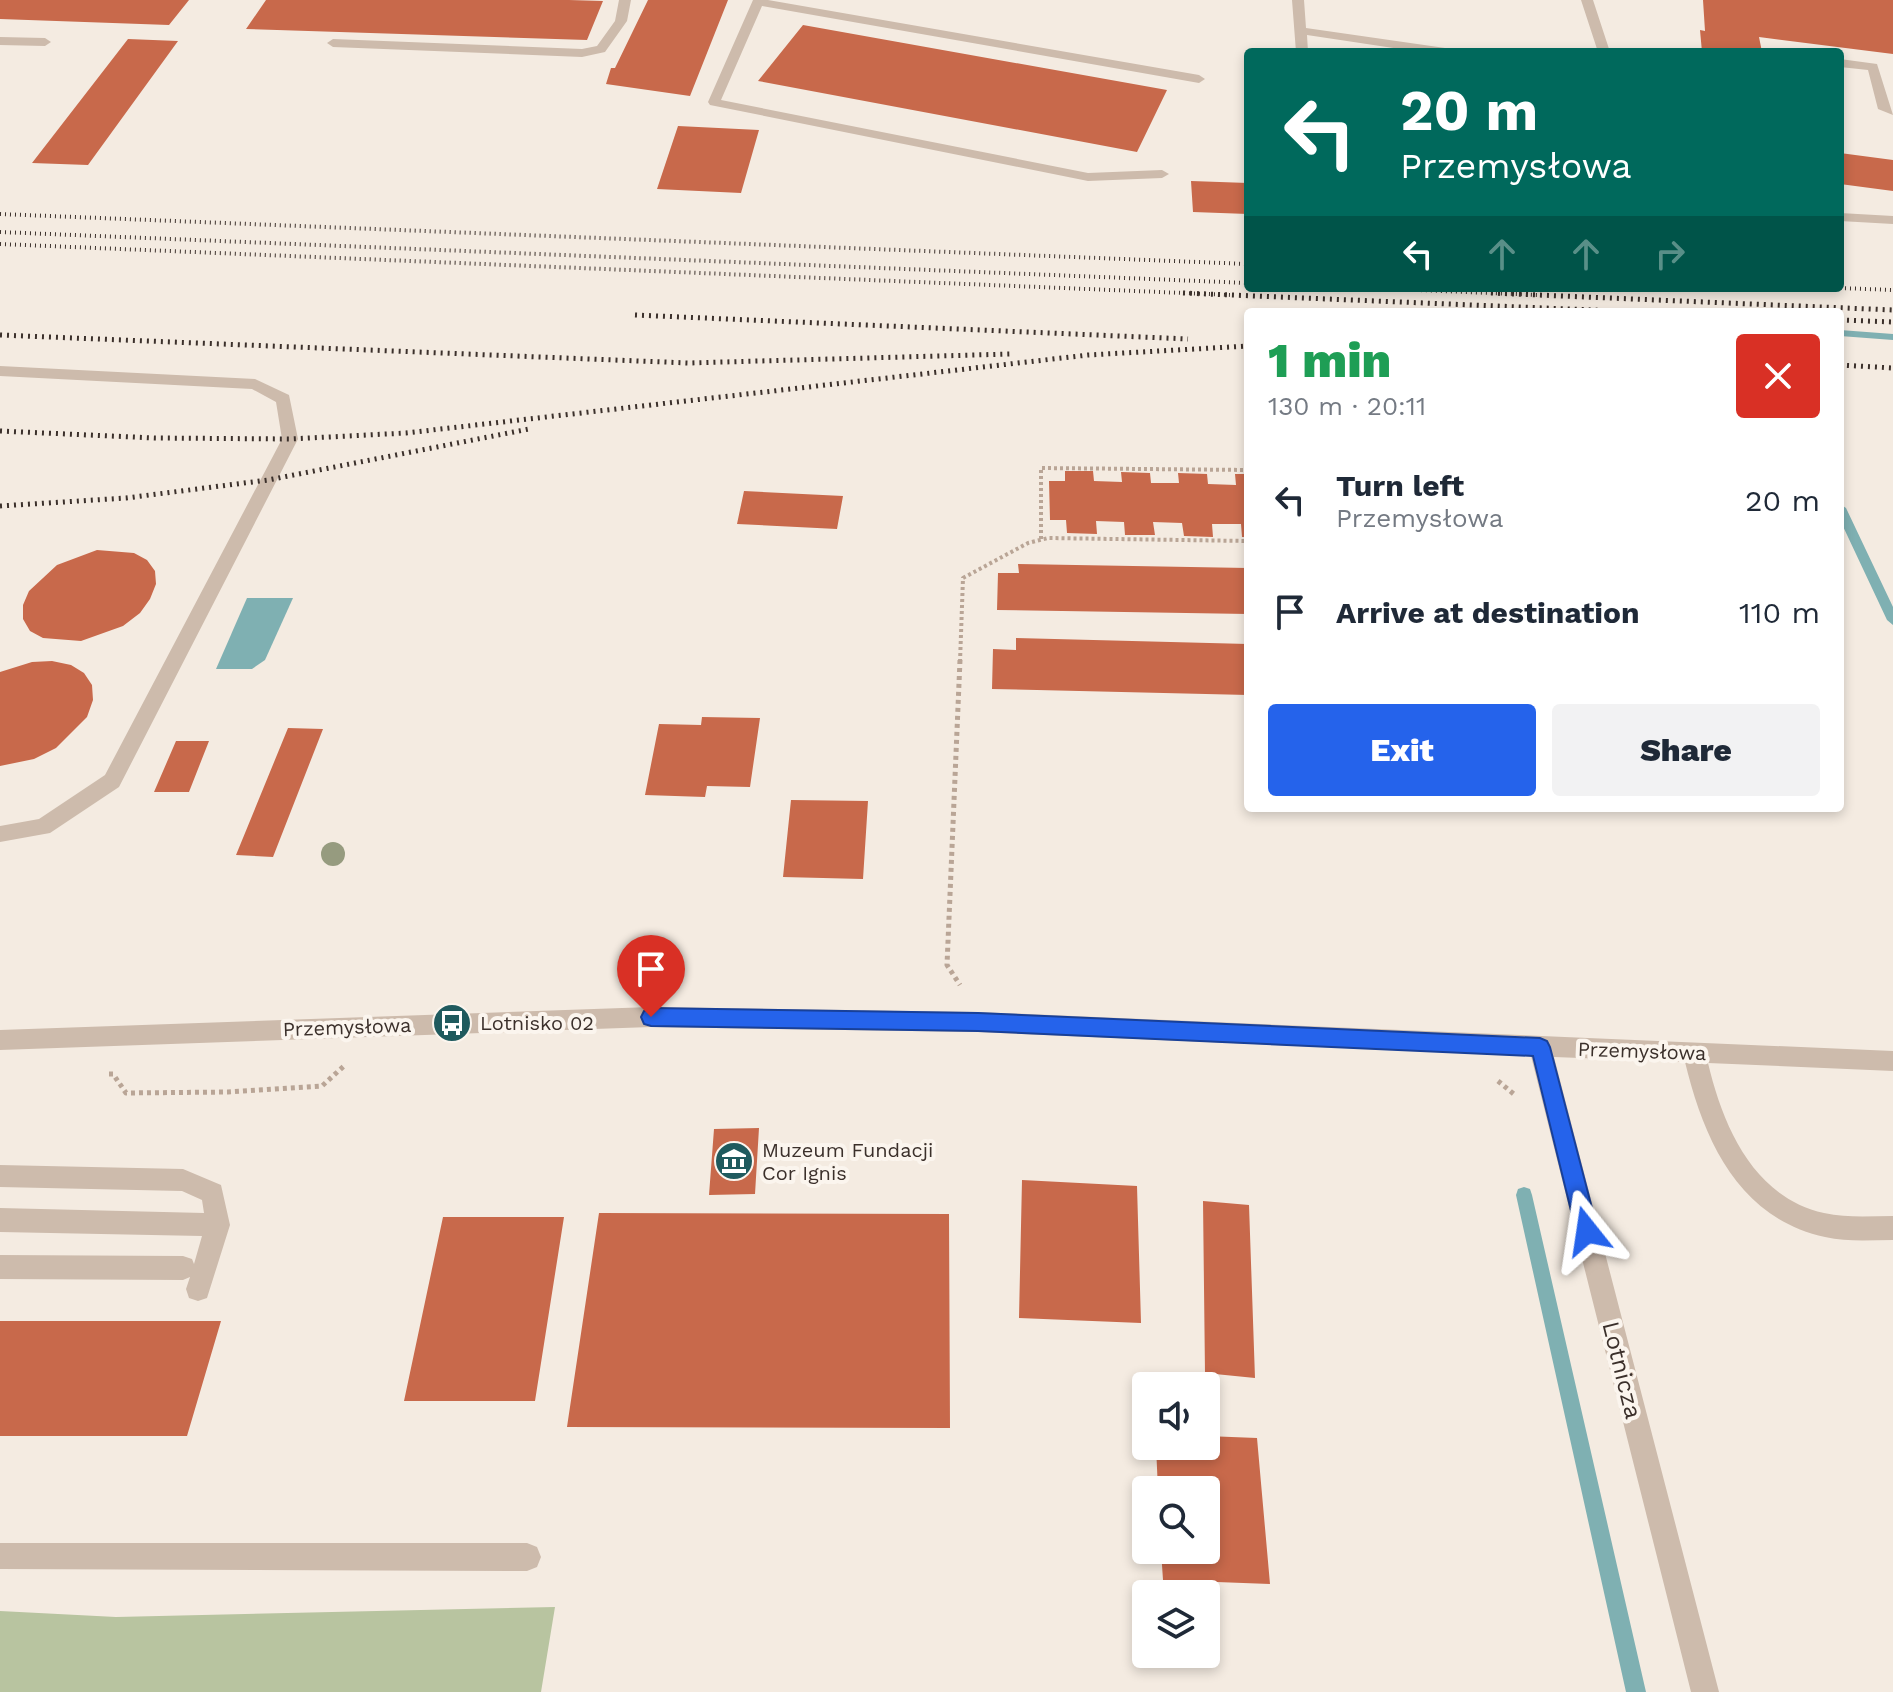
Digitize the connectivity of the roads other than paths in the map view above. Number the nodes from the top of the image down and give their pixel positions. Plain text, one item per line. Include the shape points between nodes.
1 (625, 0) edge
2 (1298, 0) edge
3 (1587, 0) edge
4 (759, 1) edge
5 (1301, 31) junction
6 (0, 41) edge
7 (45, 42) dead end
8 (333, 43) dead end
9 (1302, 48) edge
10 (1418, 48) edge
11 (1603, 48) edge
12 (1844, 63) edge
13 (1199, 79) dead end
14 (1893, 111) edge
15 (1162, 174) dead end
16 (1844, 217) edge
17 (1893, 220) edge
18 (0, 371) edge
19 (0, 834) edge
20 (1, 1037) edge
21 (1540, 1047) junction
22 (1694, 1053) junction
23 (1893, 1061) edge
24 (0, 1176) edge
25 (0, 1220) edge
26 (218, 1225) junction
27 (1893, 1228) edge
28 (0, 1267) edge
29 (183, 1268) dead end
30 (198, 1289) dead end
31 (0, 1556) edge
32 (527, 1557) dead end
33 (1705, 1692) edge

1 - 8 street via 621,21 601,49 582,53
2 - 5 street
3 - 11 street
4 - 13 street
4 - 15 street via 714,102 1088,177
5 - 9 street
5 - 10 street
6 - 7 street
12 - 14 street via 1873,67 1884,109
16 - 17 street
18 - 19 street via 255,384 283,399 290,439 112,781 43,827
20 - 21 street, Przemysłowa via 651,1017 978,1022
21 - 22 street, Przemysłowa
21 - 33 street, Lotnicza
22 - 23 street, Przemysłowa
22 - 27 street via 1719,1138 1749,1182 1806,1219 1830,1226
24 - 26 street via 183,1180 213,1193
25 - 26 street
26 - 30 street
28 - 29 street
31 - 32 street

